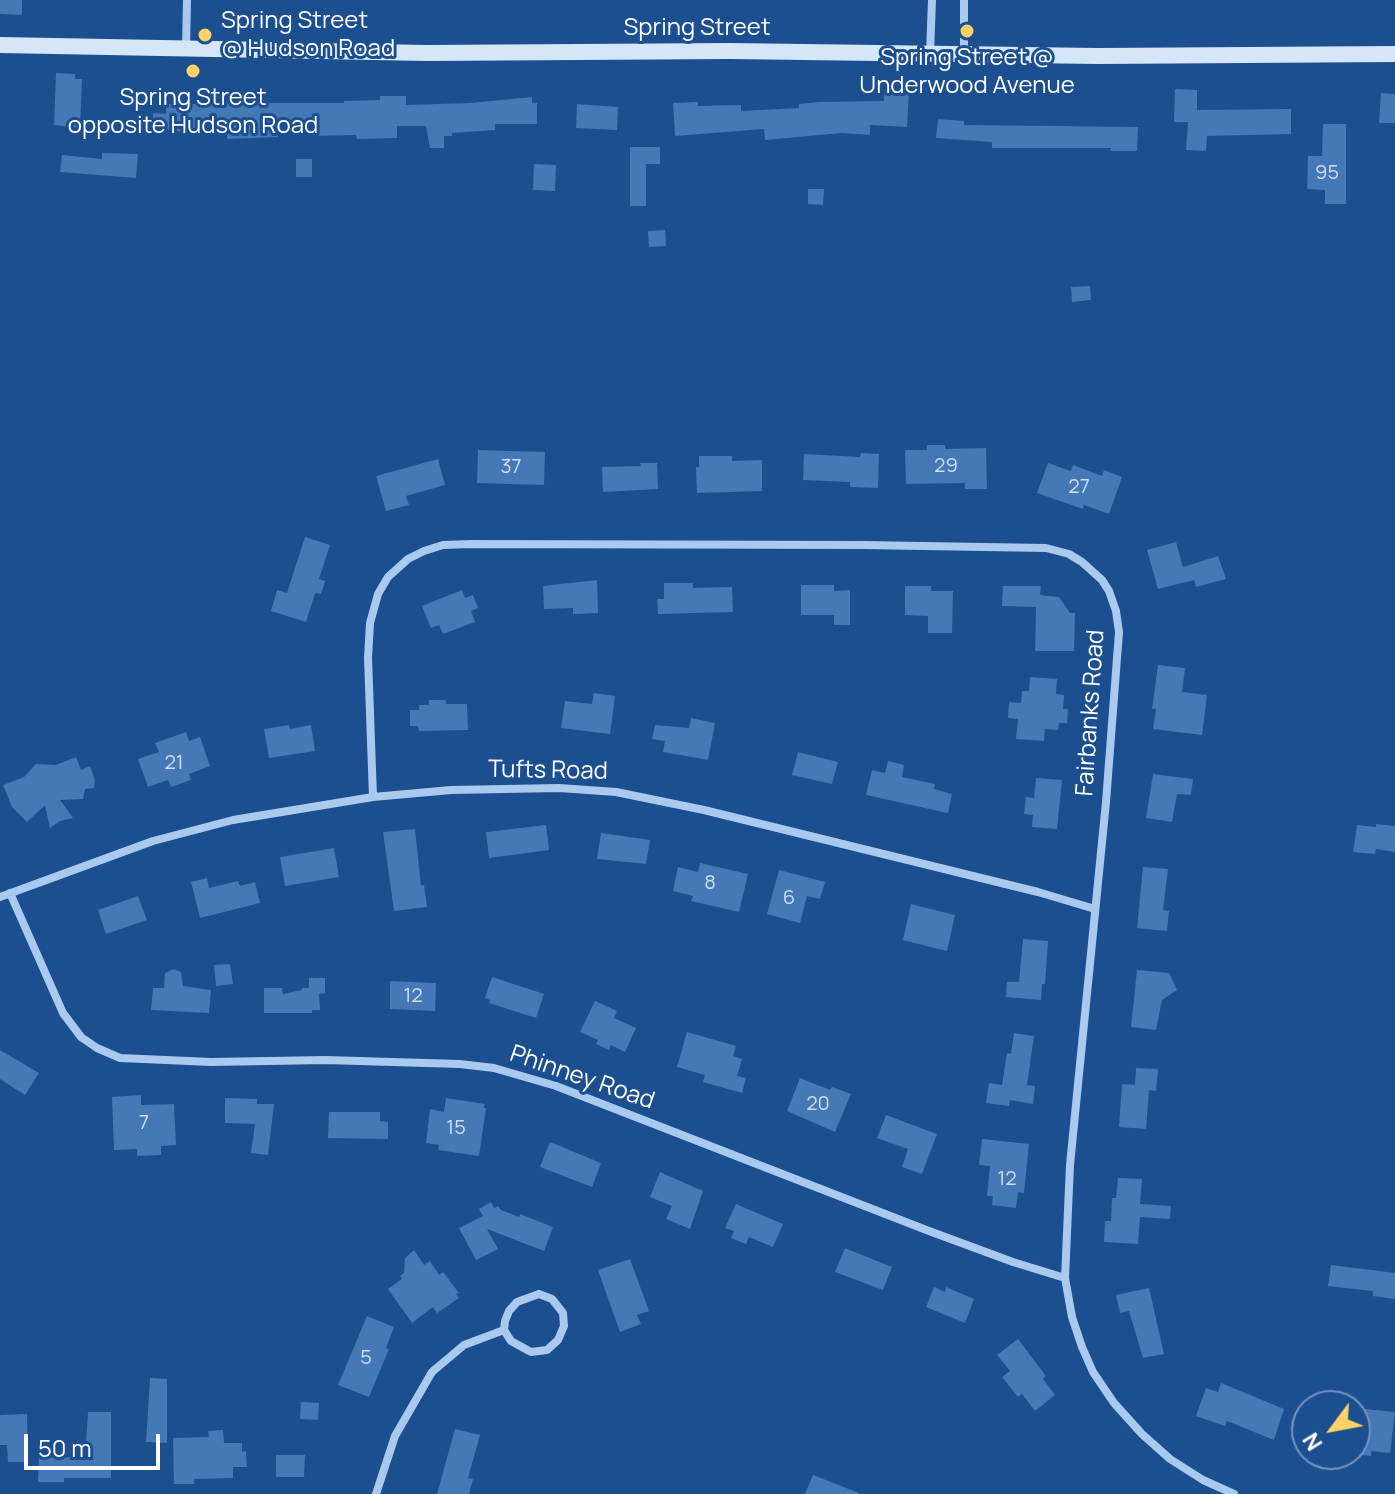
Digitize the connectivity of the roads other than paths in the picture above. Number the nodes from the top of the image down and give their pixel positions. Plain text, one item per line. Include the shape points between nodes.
1 (187, 0) edge
2 (932, 0) edge
3 (964, 0) edge
4 (0, 45) edge
5 (186, 50) junction
6 (930, 54) junction
7 (964, 54) junction
8 (1395, 54) edge
9 (373, 797) junction
10 (10, 893) junction
11 (0, 897) edge
12 (1095, 909) junction
13 (1065, 1278) junction
14 (504, 1330) junction
15 (376, 1494) edge
16 (1234, 1494) edge

1 - 5 street
2 - 6 street
3 - 7 street
4 - 5 main road, Spring Street
5 - 6 main road, Spring Street
6 - 7 main road, Spring Street
7 - 8 main road, Spring Street
9 - 10 street, Tufts Road via 186,831
9 - 12 street, Tufts Road via 451,790 616,792
9 - 12 street, Fairbanks Road via 370,623 388,577 424,551 471,544 1046,548 1069,554 1102,580 1119,632
10 - 11 street, Tufts Road
10 - 13 street, Phinney Road via 63,1013 81,1037 120,1058 494,1068 556,1086 929,1231
12 - 13 street, Fairbanks Road
13 - 16 street, Fairbanks Road via 1082,1347 1114,1403 1170,1459
14 - 14 street via 511,1341 539,1353 558,1340 563,1313 552,1299 528,1297 509,1311
14 - 15 street via 464,1345 432,1372 395,1436

